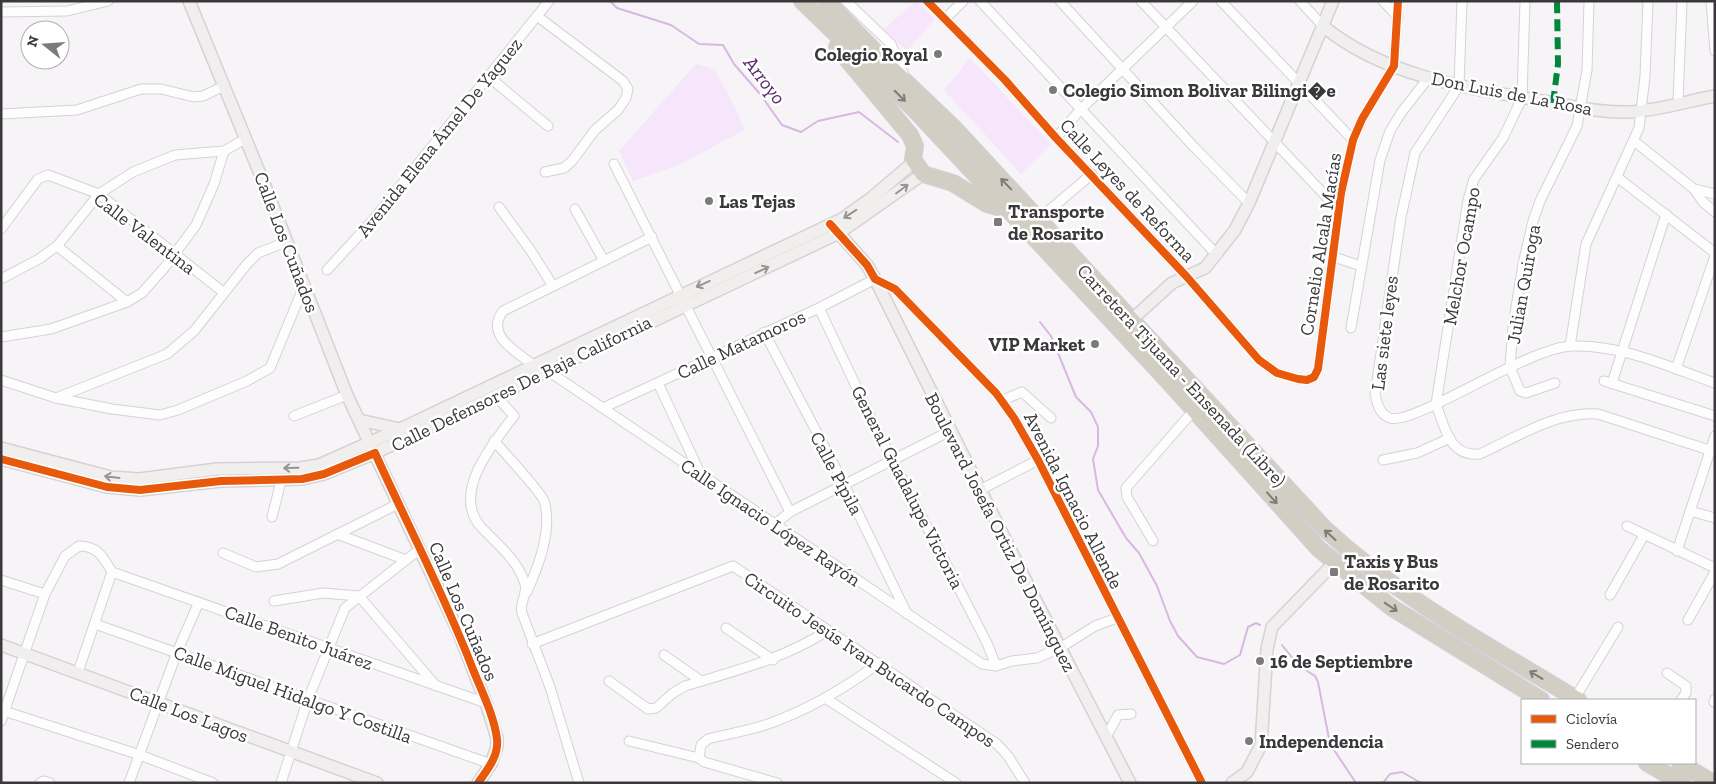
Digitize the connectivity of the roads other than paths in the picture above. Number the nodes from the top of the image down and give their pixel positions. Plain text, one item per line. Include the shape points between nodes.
1 (108, 1) edge
2 (189, 1) edge
3 (549, 1) edge
4 (802, 1) edge
5 (826, 1) edge
6 (846, 1) edge
7 (927, 1) edge
8 (964, 1) edge
9 (980, 1) edge
10 (1060, 1) edge
11 (1141, 1) edge
12 (1193, 1) edge
13 (1221, 1) edge
14 (1300, 1) edge
15 (1333, 1) edge
16 (1383, 1) edge
17 (1398, 1) edge
18 (1462, 1) edge
19 (1525, 1) edge
20 (1589, 1) edge
21 (1648, 1) edge
22 (1682, 1) edge
23 (1711, 1) edge
24 (34, 6) edge
25 (1, 12) edge
26 (537, 16) junction
27 (1398, 17) junction
28 (944, 19) junction
29 (1323, 26) junction
30 (1165, 27) junction
31 (838, 38) junction
32 (1715, 51) edge
33 (1394, 66) junction
34 (892, 69) junction
35 (1124, 69) junction
36 (489, 77) junction
37 (1429, 77) junction
38 (907, 82) junction
39 (1300, 84) junction
40 (224, 86) junction
41 (1459, 86) junction
42 (1715, 96) edge
43 (1522, 98) junction
44 (1678, 103) junction
45 (1582, 108) junction
46 (1080, 110) junction
47 (1642, 110) junction
48 (1, 114) edge
49 (548, 126) dead end
50 (1056, 138) junction
51 (245, 139) junction
52 (1353, 140) junction
53 (1634, 141) junction
54 (1274, 144) junction
55 (224, 151) junction
56 (913, 160) junction
57 (614, 164) dead end
58 (545, 172) dead end
59 (923, 174) junction
60 (1092, 174) junction
61 (1617, 177) junction
62 (1694, 189) junction
63 (99, 194) junction
64 (1715, 194) edge
65 (1250, 203) junction
66 (1005, 206) junction
67 (499, 207) dead end
68 (575, 209) dead end
69 (1338, 209) junction
70 (1715, 212) edge
71 (1666, 214) junction
72 (1039, 219) junction
73 (830, 224) junction
74 (1, 229) edge
75 (839, 233) junction
76 (652, 237) junction
77 (286, 242) junction
78 (57, 246) junction
79 (1067, 249) junction
80 (175, 254) junction
81 (1715, 254) edge
82 (1217, 255) junction
83 (1331, 256) junction
84 (604, 261) junction
85 (1361, 266) junction
86 (327, 270) dead end
87 (739, 274) junction
88 (1187, 277) junction
89 (1, 279) edge
90 (875, 279) junction
91 (304, 286) junction
92 (552, 286) junction
93 (223, 292) junction
94 (684, 300) junction
95 (127, 302) junction
96 (820, 308) junction
97 (1132, 318) junction
98 (1351, 328) dead end
99 (1120, 330) junction
100 (764, 332) junction
101 (1, 337) edge
102 (1570, 346) junction
103 (1622, 352) junction
104 (713, 357) junction
105 (543, 359) junction
106 (532, 364) junction
107 (1510, 366) junction
108 (1676, 369) junction
109 (548, 371) junction
110 (1314, 377) joint
111 (1, 380) edge
112 (1555, 382) dead end
113 (658, 383) junction
114 (1715, 383) edge
115 (347, 394) junction
116 (496, 396) junction
117 (56, 398) junction
118 (1003, 400) junction
119 (1436, 404) junction
120 (605, 407) junction
121 (1194, 410) junction
122 (294, 416) dead end
123 (1715, 416) edge
124 (1051, 418) dead end
125 (359, 420) junction
126 (400, 429) junction
127 (950, 431) junction
128 (1715, 436) edge
129 (1450, 438) junction
130 (494, 441) junction
131 (1, 448) edge
132 (372, 448) junction
133 (1712, 451) edge
134 (26, 454) junction
135 (1, 459) edge
136 (894, 460) junction
137 (1038, 460) junction
138 (1383, 460) dead end
139 (22, 466) junction
140 (246, 468) junction
141 (321, 469) junction
142 (701, 475) junction
143 (245, 480) junction
144 (282, 481) junction
145 (140, 484) junction
146 (844, 484) junction
147 (980, 490) junction
148 (398, 504) junction
149 (790, 512) junction
150 (1690, 512) junction
151 (272, 517) dead end
152 (1715, 518) edge
153 (774, 525) junction
154 (1627, 526) dead end
155 (336, 534) junction
156 (1644, 535) junction
157 (1153, 542) dead end
158 (420, 549) junction
159 (1677, 551) junction
160 (223, 554) dead end
161 (406, 560) junction
162 (1334, 563) junction
163 (1715, 570) edge
164 (112, 572) junction
165 (1, 580) edge
166 (526, 592) junction
167 (44, 594) junction
168 (1610, 595) dead end
169 (359, 596) junction
170 (274, 601) dead end
171 (199, 602) junction
172 (907, 614) junction
173 (1116, 618) junction
174 (1688, 620) dead end
175 (95, 624) junction
176 (1618, 627) dead end
177 (726, 628) dead end
178 (827, 631) junction
179 (532, 644) junction
180 (1, 645) edge
181 (328, 648) junction
182 (1060, 648) junction
183 (177, 652) junction
184 (25, 654) junction
185 (664, 655) dead end
186 (772, 660) junction
187 (879, 663) junction
188 (996, 666) junction
189 (78, 672) junction
190 (1667, 673) dead end
191 (609, 681) dead end
192 (701, 681) junction
193 (436, 686) junction
194 (825, 698) junction
195 (308, 699) junction
196 (1539, 699) edge
197 (1577, 699) edge
198 (1682, 699) edge
199 (159, 702) junction
200 (486, 703) junction
201 (4, 711) junction
202 (1131, 714) dead end
203 (1, 721) edge
204 (1106, 737) junction
205 (629, 741) dead end
206 (291, 753) junction
207 (140, 755) junction
208 (699, 758) junction
209 (491, 764) junction
210 (1649, 764) edge
211 (1682, 764) edge
212 (40, 782) edge
213 (50, 783) edge
214 (129, 783) edge
215 (213, 783) edge
216 (281, 783) edge
217 (377, 783) edge
218 (478, 783) edge
219 (579, 783) edge
220 (777, 783) edge
221 (956, 783) edge
222 (1026, 783) edge
223 (1130, 783) edge
224 (1202, 783) edge
225 (1232, 783) edge
226 (1682, 783) edge
227 (1713, 783) edge

1 - 24 street via 67,11
2 - 40 street, Calle Los Cuñados
3 - 26 street, Avenida Elena Ámel De Yaguez
4 - 31 highway, Carretera Tijuana - Ensenada (Libre)
5 - 34 highway, Carretera Tijuana - Ensenada (Libre)
6 - 38 street via 891,44
7 - 28 street, Calle Leyes de Reforma
8 - 28 street
9 - 46 street
10 - 35 street
11 - 30 street
12 - 30 street
13 - 39 street
14 - 29 street, Don Luis de La Rosa
15 - 29 street
16 - 27 street
17 - 27 street
18 - 41 street
19 - 43 street, Melchor Ocampo
20 - 45 street, Julian Quiroga via 1589,44
21 - 47 street
22 - 44 street
23 - 32 street
24 - 25 street
26 - 36 street, Avenida Elena Ámel De Yaguez
26 - 58 street via 623,81 628,89 618,110 595,130 572,161 555,172
27 - 33 street
28 - 50 street, Calle Leyes de Reforma via 1005,80
29 - 33 street, Don Luis de La Rosa via 1360,52
29 - 39 street
30 - 35 street
30 - 54 street
31 - 34 highway via 841,34 850,36 880,66
31 - 56 highway via 837,47 910,135 915,146
31 -> 66 highway, Carretera Tijuana - Ensenada (Libre) via 915,110
33 - 37 street, Don Luis de La Rosa
33 - 52 street, Cornelio Alcala Macías via 1362,118
34 - 38 highway, Carretera Tijuana - Ensenada (Libre)
35 - 46 street
35 - 65 street
36 - 49 street
36 - 86 street, Avenida Elena Ámel De Yaguez via 374,220
37 - 41 street, Don Luis de La Rosa
37 - 85 street via 1390,131 1375,185
72 -> 38 highway, Carretera Tijuana - Ensenada (Libre)
39 - 52 street
39 - 54 street
40 - 48 street via 194,97 161,88 141,88 77,110
40 - 51 street, Calle Los Cuñados
41 - 43 street, Don Luis de La Rosa
41 - 119 street, Las siete leyes via 1415,153 1399,226 1375,394 1382,414 1390,418 1398,419
42 - 44 street, Don Luis de La Rosa
43 - 45 street, Don Luis de La Rosa
43 - 119 street, Melchor Ocampo via 1503,138 1474,179 1468,200
44 - 47 street, Don Luis de La Rosa
45 - 47 street, Don Luis de La Rosa via 1613,112
45 - 107 street, Julian Quiroga via 1569,146 1533,221 1514,318
46 - 50 street
46 - 82 street
47 - 53 street
50 - 60 street, Calle Leyes de Reforma
51 - 55 street
51 - 77 street, Calle Los Cuñados
52 - 69 street, Cornelio Alcala Macías
53 - 61 street
53 - 62 street
54 - 65 street
54 - 69 street
55 - 63 street via 175,154 133,172
55 - 80 street via 206,206
56 - 59 highway
56 -> 73 street, Calle Defensores De Baja California via 870,199
57 - 76 street
59 - 66 highway via 953,182 987,204
75 -> 59 street, Calle Defensores De Baja California
60 - 72 street
60 - 88 street, Calle Leyes de Reforma
61 - 71 street
61 - 102 street via 1586,244
62 - 64 street
62 - 70 street
63 - 74 street, Calle Valentina via 48,175 42,176
63 - 78 street
63 - 80 street, Calle Valentina
65 - 82 street
66 - 79 highway via 1009,203 1015,206 1054,246
66 - 99 highway, Carretera Tijuana - Ensenada (Libre)
67 - 92 street
68 - 84 street
69 - 83 street, Cornelio Alcala Macías
71 - 81 street
71 - 103 street
72 - 79 highway, Carretera Tijuana - Ensenada (Libre)
73 - 75 street, Avenida Ignacio Allende
73 - 87 street, Calle Defensores De Baja California
87 -> 75 street, Calle Defensores De Baja California
75 - 90 street, Avenida Ignacio Allende
76 - 84 street
76 - 94 street
77 - 91 street, Calle Los Cuñados
77 - 93 street via 258,253
78 - 89 street
78 - 95 street
79 - 97 highway, Carretera Tijuana - Ensenada (Libre)
80 - 93 street, Calle Valentina
80 - 95 street via 142,293
81 - 108 street
82 - 88 street via 1205,268
83 - 85 street
83 - 110 street, Cornelio Alcala Macías via 1318,369
84 - 92 street
85 - 98 street
87 - 94 street, Calle Defensores De Baja California
88 - 97 street via 1172,283
88 - 110 street, Calle Leyes de Reforma via 1266,366 1291,378 1307,380
90 - 96 street, Calle Matamoros
90 - 118 street, Avenida Ignacio Allende via 895,289
90 - 127 street, Boulevard Josefa Ortiz De Domínguez
91 - 115 street, Calle Los Cuñados
91 - 117 street via 270,368 217,395 160,414 128,412
92 - 106 street via 510,306 498,318 496,325 502,340
93 - 117 street via 194,331 167,354
94 - 104 street
94 - 105 street, Calle Defensores De Baja California
94 - 109 street, Calle Defensores De Baja California
95 - 101 street via 51,329
96 - 100 street, Calle Matamoros
96 - 136 street, General Guadalupe Victoria
97 - 99 street
197 -> 97 highway, Carretera Tijuana - Ensenada (Libre) via 1414,601 1358,559 1312,517
99 - 121 highway, Carretera Tijuana - Ensenada (Libre)
100 - 104 street, Calle Matamoros
100 - 146 street, Calle Pípila
102 - 103 street, Las siete leyes via 1594,346
102 - 107 street, Las siete leyes via 1547,351
103 - 108 street, Las siete leyes
103 - 123 street via 1608,382
104 - 113 street, Calle Matamoros
104 - 149 street
105 - 106 street, Calle Defensores De Baja California
105 - 109 street
106 - 126 street, Calle Defensores De Baja California
107 - 112 street via 1520,391 1526,393
107 - 119 street, Las siete leyes
108 - 114 street, Las siete leyes
109 - 116 street, Calle Defensores De Baja California
109 - 120 street, Calle Ignacio López Rayón
111 - 117 street
113 - 120 street, Calle Matamoros
113 - 142 street
115 - 122 street
115 - 125 street, Calle Los Cuñados
116 - 130 street via 514,416
116 - 132 street, Calle Defensores De Baja California
118 - 124 street via 1022,392
118 - 137 street, Avenida Ignacio Allende
119 - 129 street
120 - 142 street, Calle Ignacio López Rayón
121 - 157 street via 1126,488 1127,497
121 -> 162 highway, Carretera Tijuana - Ensenada (Libre)
125 - 126 street
125 - 132 street, Calle Los Cuñados
126 - 132 street, Calle Defensores De Baja California
127 - 136 street
127 - 147 street, Boulevard Josefa Ortiz De Domínguez
128 - 133 street
129 - 133 street via 1465,454 1480,454 1558,419 1582,413 1598,414
129 - 138 street via 1417,453
130 - 166 street via 544,500 546,526 538,567
130 - 166 street via 477,474 470,500 474,517 508,555 522,577
131 - 134 street, Calle Defensores De Baja California
132 - 141 street, Calle Defensores De Baja California
132 - 148 street, Calle Los Cuñados
133 - 150 street
134 - 139 street
145 -> 134 street, Calle Defensores De Baja California
135 - 139 street, Calle Defensores De Baja California
136 - 146 street
136 - 188 street, General Guadalupe Victoria
137 - 147 street
137 - 173 street, Avenida Ignacio Allende
139 - 145 street, Calle Defensores De Baja California via 107,487
141 -> 140 street, Calle Defensores De Baja California
140 - 143 street
140 - 145 street, Calle Defensores De Baja California
141 - 144 street, Calle Defensores De Baja California
142 - 153 street, Calle Ignacio López Rayón
143 - 144 street, Calle Defensores De Baja California
143 - 145 street, Calle Defensores De Baja California
144 - 151 street
146 - 149 street
146 - 172 street, Calle Pípila
147 - 182 street, Boulevard Josefa Ortiz De Domínguez
148 - 155 street
148 - 158 street, Calle Los Cuñados
149 - 153 street
150 - 152 street
150 - 159 street
153 - 172 street, Calle Ignacio López Rayón
154 - 156 street
155 - 160 street via 278,564 256,567
155 - 161 street
156 - 159 street
156 - 168 street
158 - 161 street
158 - 200 street, Calle Los Cuñados via 458,631
159 - 163 street
161 - 169 street
162 -> 196 highway, Carretera Tijuana - Ensenada (Libre) via 1391,607
162 - 225 street via 1272,627 1267,649 1261,745 1247,772
163 - 174 street
164 - 167 street via 98,551 79,546 65,556
164 - 171 street, Calle Benito Juárez
164 - 175 street
165 - 167 street
166 - 179 street via 520,607
167 - 184 street
169 - 170 street via 323,593
169 - 181 street via 345,608
169 - 193 street
171 - 181 street, Calle Benito Juárez
171 - 183 street
172 - 188 street, Calle Ignacio López Rayón via 975,660
173 - 182 street via 1087,630
173 - 224 street, Avenida Ignacio Allende
175 - 183 street, Calle Miguel Hidalgo Y Costilla
175 - 189 street
176 - 197 street
177 - 186 street
178 - 179 street, Circuito Jesús Ivan Bucardo Campos via 730,566
178 - 186 street
178 - 187 street, Circuito Jesús Ivan Bucardo Campos
179 - 219 street via 550,687
180 - 184 street, Calle Los Lagos
181 - 193 street, Calle Benito Juárez
181 - 195 street
182 - 188 street via 1037,658 1012,660
182 - 204 street, Boulevard Josefa Ortiz De Domínguez
183 - 195 street, Calle Miguel Hidalgo Y Costilla
183 - 199 street
184 - 189 street, Calle Los Lagos
184 - 201 street
185 - 192 street
186 - 192 street
187 - 194 street
187 - 222 street, Circuito Jesús Ivan Bucardo Campos via 997,744
189 - 199 street, Calle Los Lagos
190 - 198 street via 1686,686
191 - 192 street via 652,709 673,693
193 - 200 street, Calle Benito Juárez
194 - 208 street via 767,724 708,740 701,745
194 - 221 street
195 - 206 street
195 - 209 street, Calle Miguel Hidalgo Y Costilla
199 - 206 street, Calle Los Lagos
199 - 207 street
200 - 209 street, Calle Los Cuñados via 497,738 496,754
201 - 203 street
201 - 207 street
202 - 204 street via 1118,715
204 - 223 street, Boulevard Josefa Ortiz De Domínguez
205 - 208 street
206 - 216 street
206 - 217 street, Calle Los Lagos
207 - 214 street
207 - 215 street
208 - 220 street
209 - 218 street, Calle Los Cuñados
210 - 226 highway
211 - 227 highway
212 - 213 street

